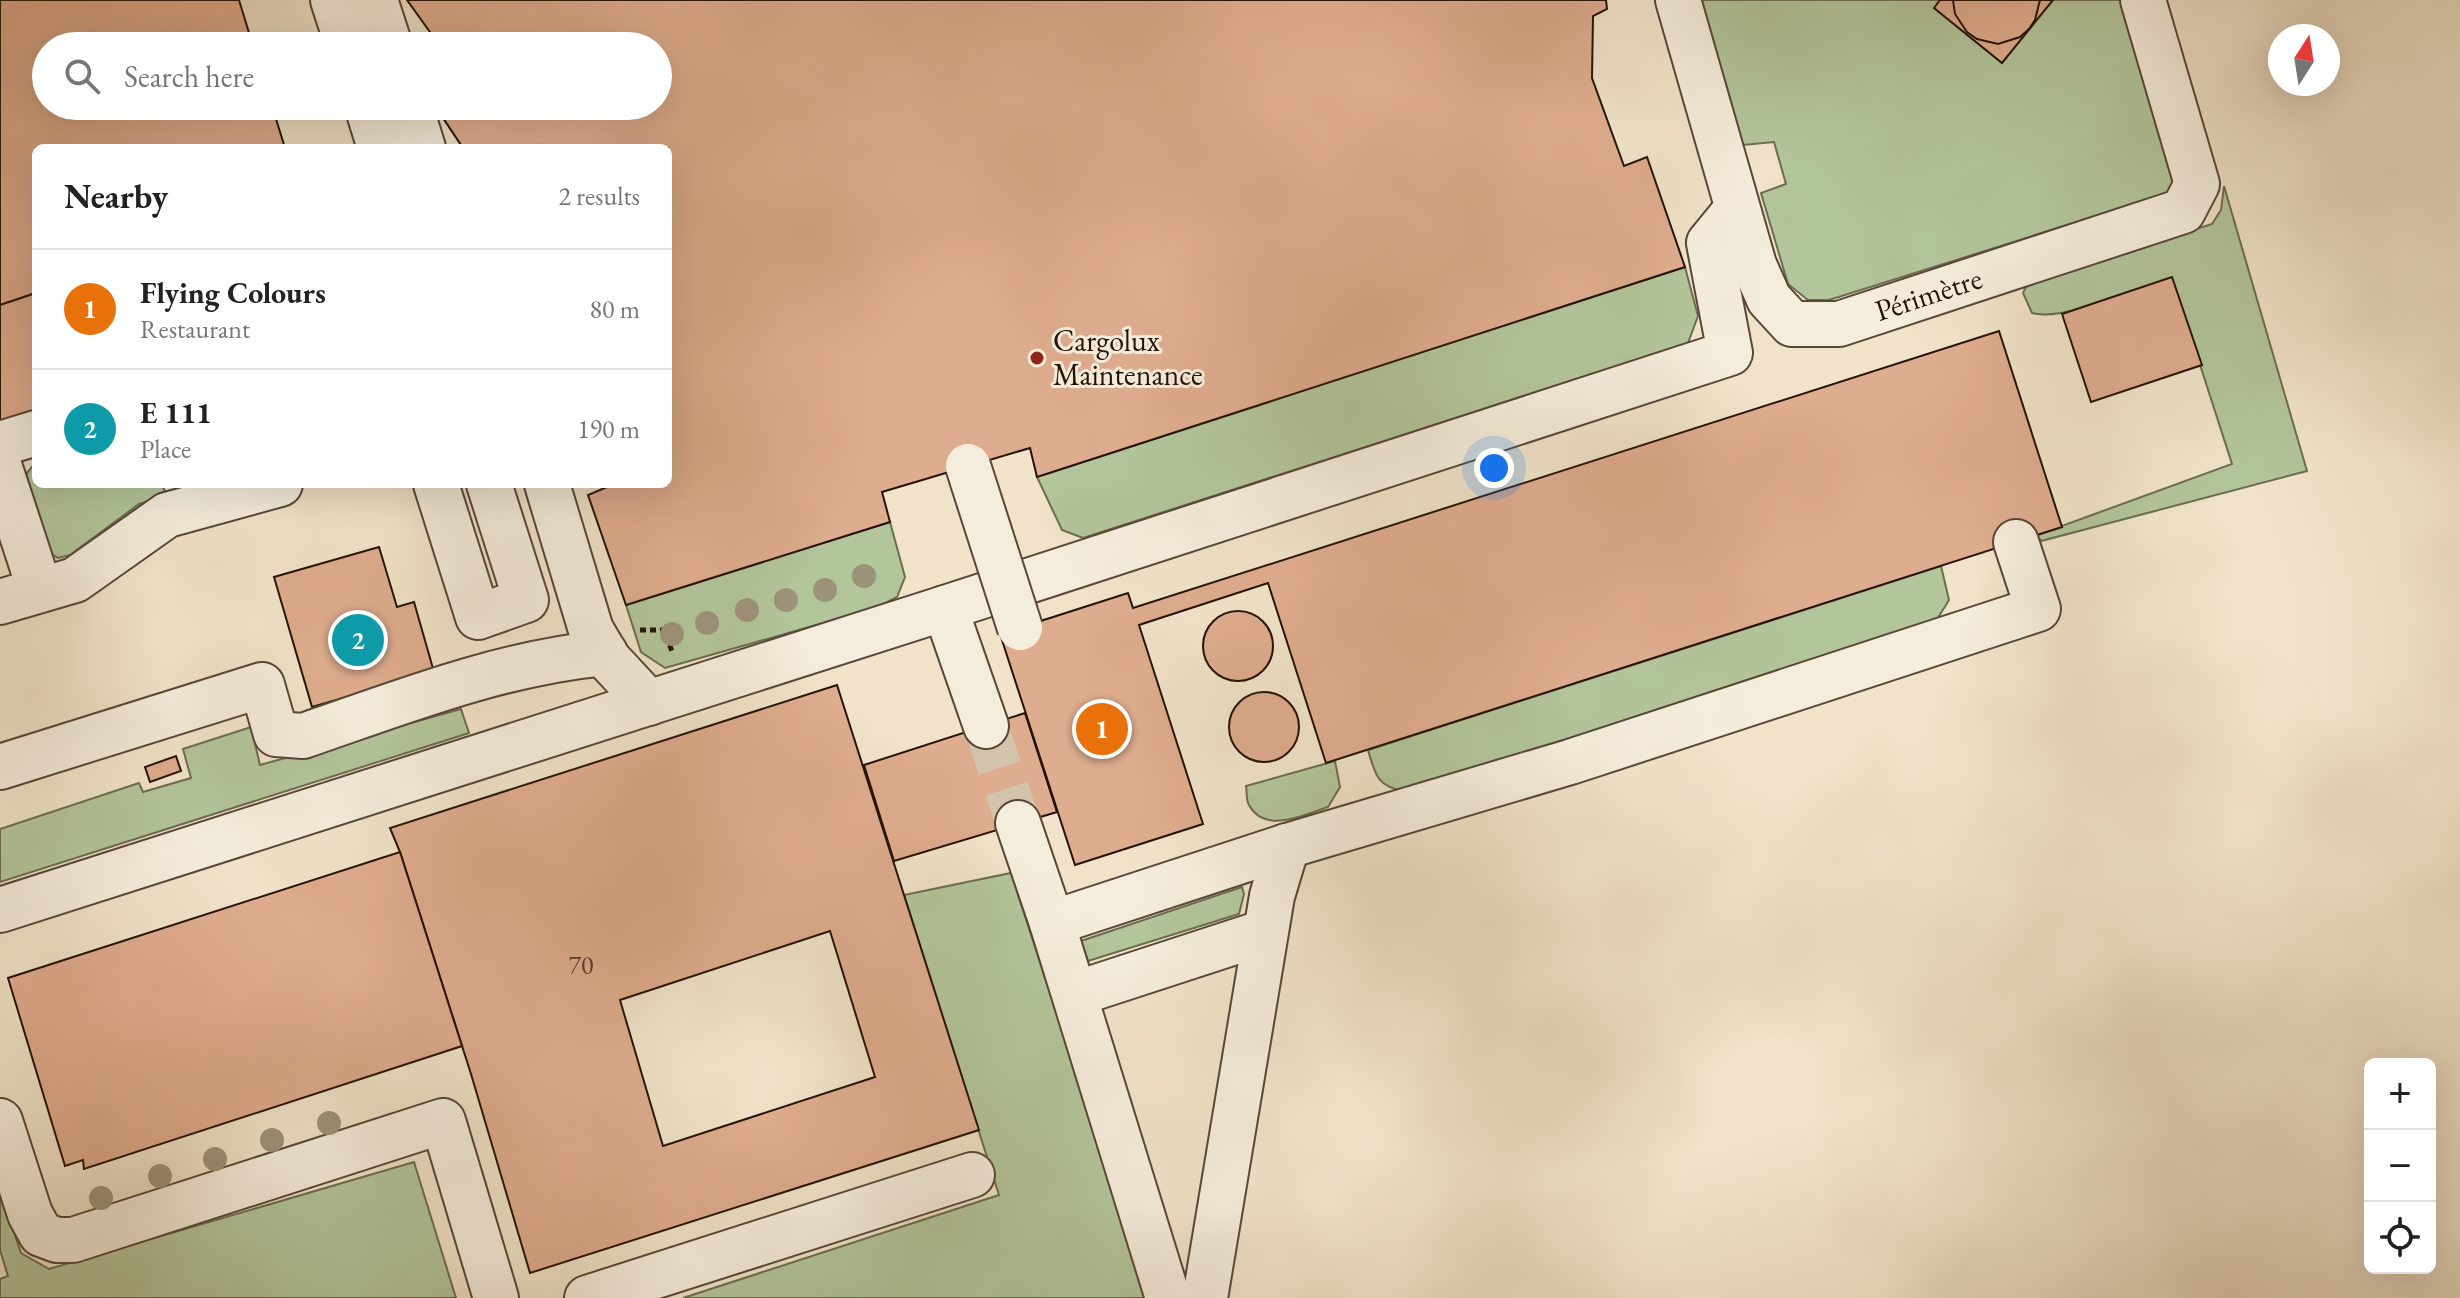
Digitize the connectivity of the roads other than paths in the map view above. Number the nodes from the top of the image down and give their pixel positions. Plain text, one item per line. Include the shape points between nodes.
1 (333, 0) edge
2 (375, 0) edge
3 (1678, 0) edge
4 (2143, 0) edge
5 (343, 32) edge
6 (385, 32) edge
7 (371, 120) edge
8 (414, 120) edge
9 (379, 144) edge
10 (422, 144) edge
11 (1736, 210) junction
12 (32, 434) edge
13 (0, 444) edge
14 (968, 466) dead end
15 (0, 468) edge
16 (265, 488) edge
17 (437, 488) edge
18 (490, 488) edge
19 (548, 488) edge
20 (2016, 542) dead end
21 (20, 596) edge
22 (945, 608) junction
23 (1020, 628) dead end
24 (605, 653) junction
25 (649, 703) junction
26 (986, 726) tunnel mouth
27 (0, 767) edge
28 (1018, 823) tunnel mouth
29 (1287, 846) junction
30 (0, 910) edge
31 (1052, 923) junction
32 (1265, 932) junction
33 (1075, 994) junction
34 (0, 1121) edge
35 (972, 1175) dead end
36 (496, 1298) edge
37 (587, 1298) edge
38 (1168, 1298) edge
39 (1205, 1298) edge

1 - 5 street
2 - 6 street
3 - 11 street, Périmètre
4 - 11 street, Périmètre via 2197,184 2183,211 1839,324 1792,324 1769,299
7 - 9 street
8 - 10 street
11 - 22 street via 1709,243 1730,353
12 - 13 street
14 - 23 street, bridge
15 - 21 street
16 - 21 street via 167,515 75,580
17 - 18 street via 478,617 526,600
19 - 24 street via 591,630
20 - 29 street via 2038,609 1570,762
22 - 25 street
22 - 26 street
24 - 25 street
24 - 27 street via 478,676 303,736 276,734 262,685
25 - 30 street
28 - 31 street
29 - 31 street
29 - 32 street
31 - 33 street
32 - 33 street
32 - 39 street
33 - 38 street
34 - 36 street via 41,1234 73,1240 443,1121
35 - 37 street

